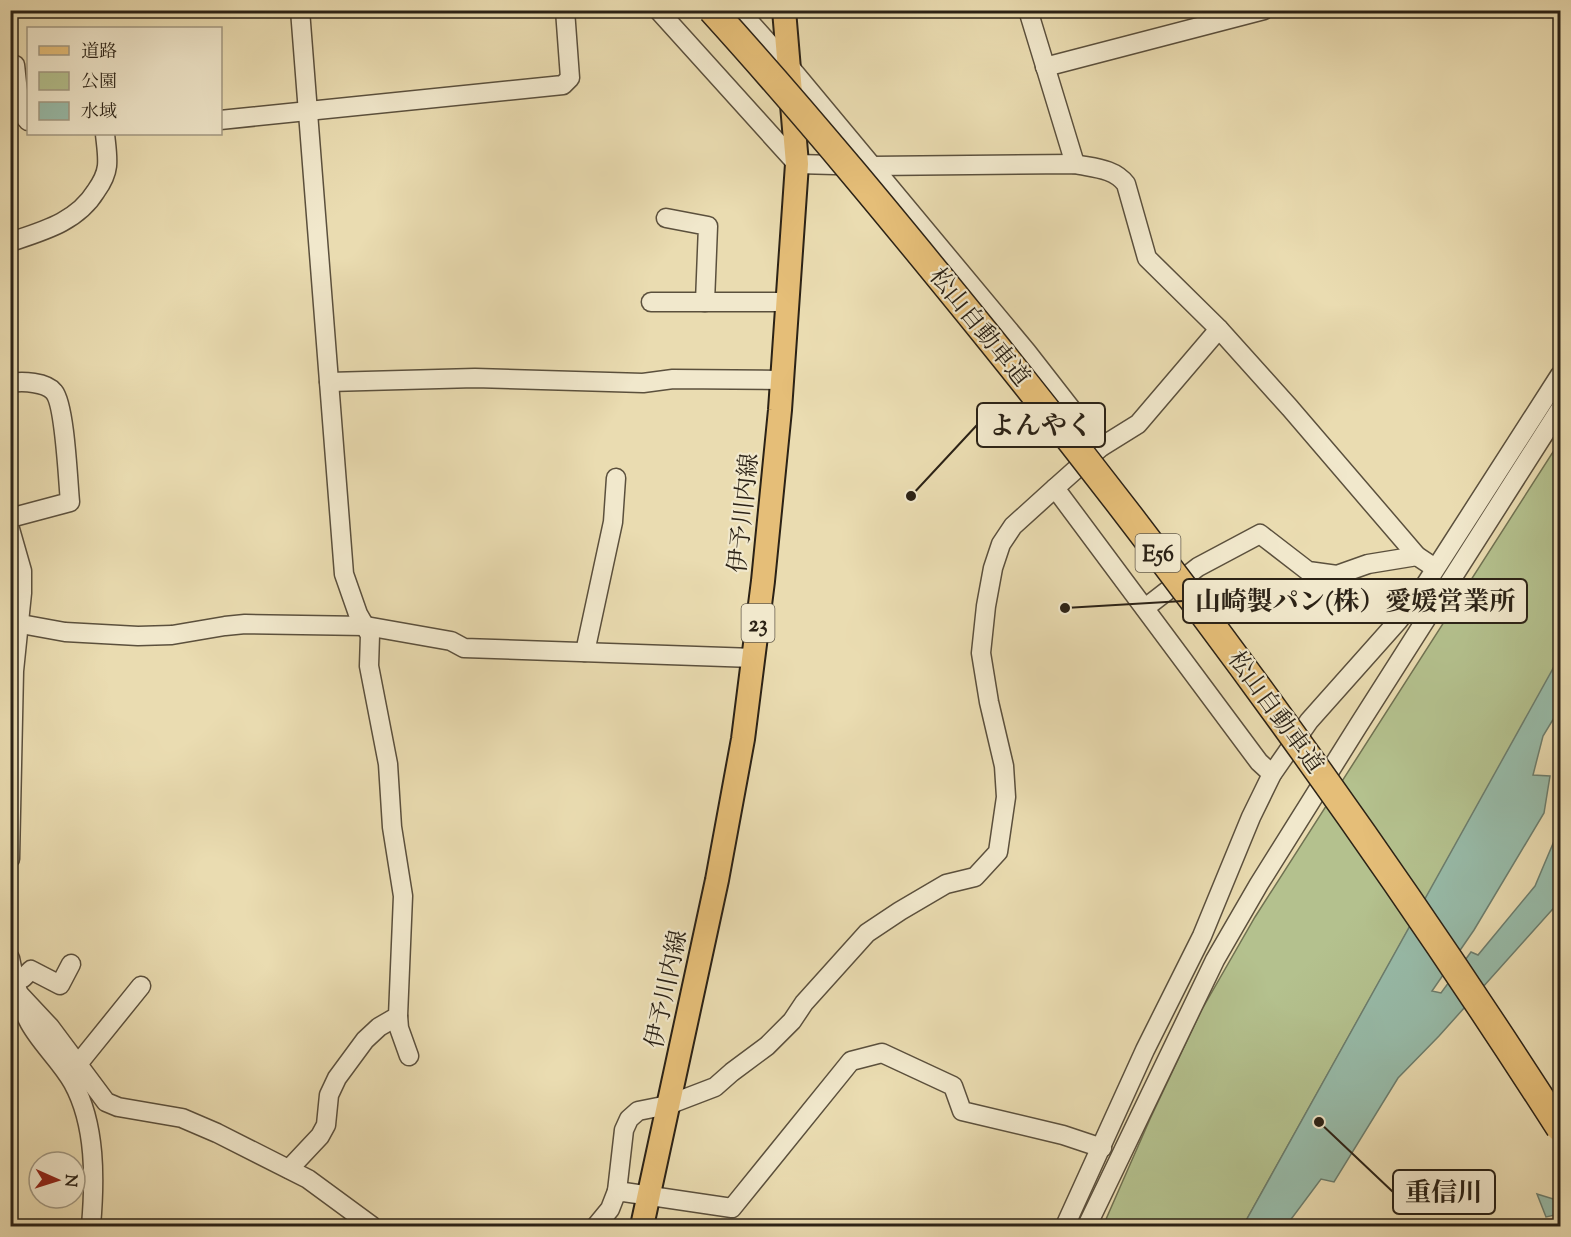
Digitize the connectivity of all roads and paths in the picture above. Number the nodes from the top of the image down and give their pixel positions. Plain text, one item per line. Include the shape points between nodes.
1 (300, 10) edge
2 (565, 10) edge
3 (658, 10) edge
4 (712, 10) edge
5 (739, 10) edge
6 (784, 10) edge
7 (1028, 10) edge
8 (1264, 10) edge
9 (10, 65) edge
10 (789, 66) junction
11 (1045, 67) junction
12 (308, 112) junction
13 (27, 120) edge
14 (222, 120) edge
15 (105, 135) edge
16 (797, 164) junction
17 (1075, 164) junction
18 (873, 166) junction
19 (666, 218) dead end
20 (10, 242) edge
21 (651, 302) dead end
22 (705, 302) junction
23 (788, 302) junction
24 (1219, 329) junction
25 (1560, 375) edge
26 (782, 380) junction
27 (329, 382) junction
28 (10, 383) edge
29 (1560, 409) edge
30 (1101, 447) junction
31 (616, 478) dead end
32 (1055, 488) junction
33 (10, 518) edge
34 (10, 529) edge
35 (1418, 556) junction
36 (1435, 568) junction
37 (1145, 608) junction
38 (16, 622) edge
39 (366, 626) junction
40 (585, 652) junction
41 (754, 658) junction
42 (12, 743) edge
43 (1272, 774) junction
44 (10, 859) edge
45 (10, 958) edge
46 (71, 964) dead end
47 (141, 986) dead end
48 (18, 987) junction
49 (398, 1016) junction
50 (19, 1020) edge
51 (409, 1056) dead end
52 (78, 1064) junction
53 (668, 1105) junction
54 (1560, 1128) edge
55 (1102, 1148) junction
56 (289, 1169) junction
57 (618, 1191) junction
58 (648, 1196) junction
59 (91, 1227) edge
60 (372, 1227) edge
61 (596, 1227) edge
62 (642, 1227) edge
63 (1065, 1227) edge
64 (1087, 1227) edge

1 - 12 street
2 - 12 street via 570,78 563,85
3 - 16 street
4 - 54 highway, 松山自動車道 / E56, bridge via 894,220 1067,434 1227,643 1380,857
5 - 10 street
6 - 10 main road, 伊予川内線 / 23
7 - 11 street
8 - 11 street
9 - 13 street via 15,65
10 - 16 main road, 伊予川内線 / 23
10 - 18 street
11 - 17 street
12 - 14 street
12 - 27 street
15 - 20 street via 107,167 82,210 41,232
16 - 18 street
16 - 23 main road, 伊予川内線 / 23
17 - 18 street
17 - 24 street via 1105,170 1126,184 1147,258
18 - 30 street
19 - 22 street via 708,226
21 - 22 street
22 - 23 street
23 - 26 main road, 伊予川内線 / 23
24 - 30 street via 1138,424
24 - 35 street
25 - 36 street
26 - 27 street via 475,378
26 - 41 main road, 伊予川内線 / 23
27 - 39 street via 344,574
28 - 33 street via 47,386 56,393 70,502
29 - 64 street via 1259,884 1215,960
30 - 32 street
31 - 40 street via 613,522
32 - 37 street
32 - 53 street via 1013,526 1001,544 986,606 981,653 1004,766 1006,797 998,852 975,877 946,884 867,933 767,1046 715,1088
34 - 38 street via 22,571
35 - 36 street
35 - 37 street via 1368,564 1337,575 1308,571 1260,534 1198,567
36 - 43 street via 1398,621 1309,721
37 - 43 street via 1259,762
38 - 39 street via 65,632 138,636 245,624
38 - 42 street
39 - 40 street via 451,641 464,648
39 - 49 street via 402,883
40 - 41 street
41 - 53 main road, 伊予川内線 / 23 via 720,868
42 - 44 street
43 - 55 street via 1203,936 1145,1050
45 - 48 street
46 - 48 street via 60,985 31,970
47 - 52 street
48 - 50 street
48 - 52 street
49 - 51 street
49 - 56 street via 365,1040 337,1078 326,1125
50 - 59 street via 58,1058 74,1084 84,1112 93,1172
52 - 56 street via 106,1102 182,1118
53 - 57 street via 638,1111 629,1119 624,1130
53 - 58 main road, 伊予川内線 / 23
55 - 58 street via 962,1111 953,1086 882,1053 851,1061 732,1208
55 - 63 street
56 - 60 street
57 - 58 street
57 - 61 street
58 - 62 main road, 伊予川内線 / 23

